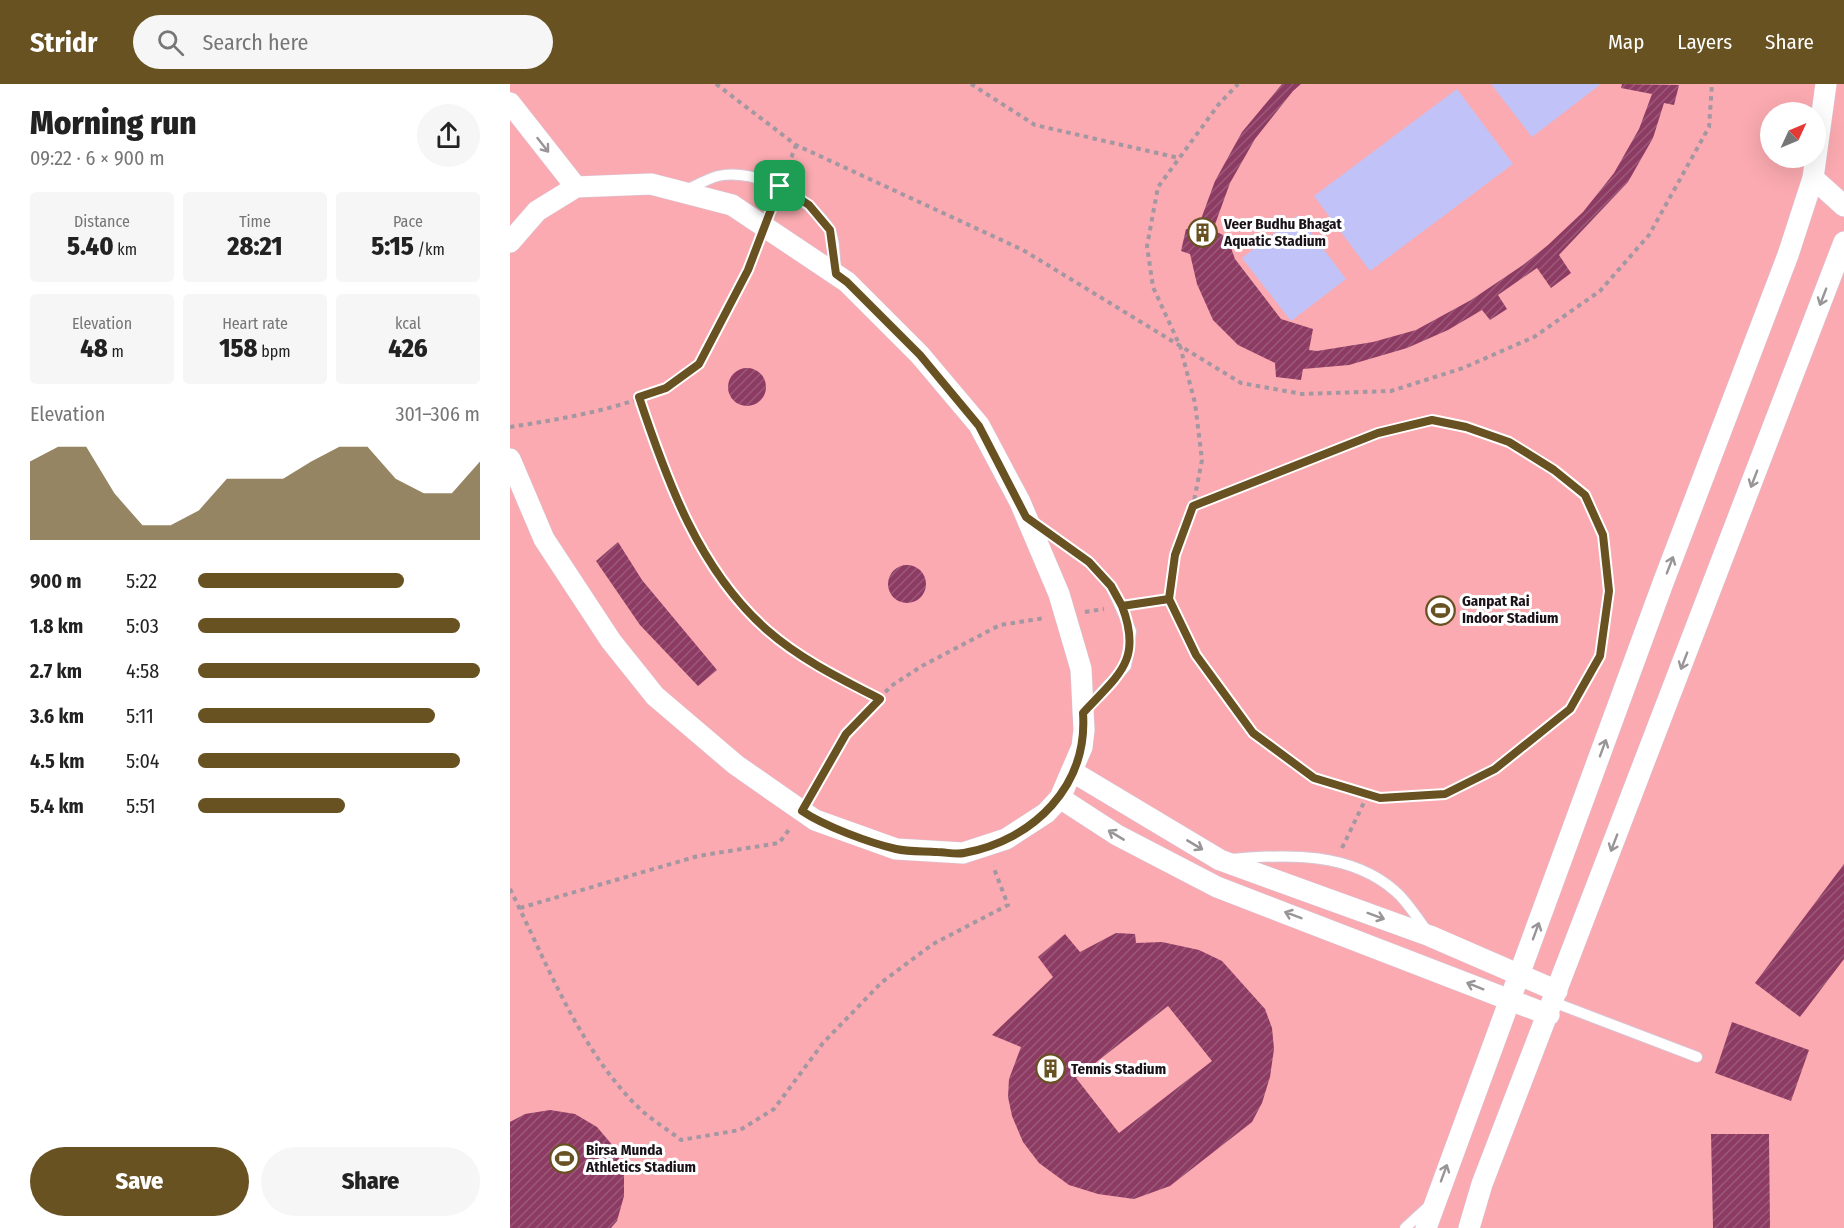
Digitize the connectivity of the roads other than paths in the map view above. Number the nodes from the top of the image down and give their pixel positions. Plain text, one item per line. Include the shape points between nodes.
1 (1826, 84) edge
2 (510, 103) edge
3 (1814, 178) junction
4 (576, 187) junction
5 (681, 192) junction
6 (1844, 206) edge
7 (511, 238) edge
8 (1844, 242) edge
9 (836, 274) junction
10 (510, 459) edge
11 (1026, 517) junction
12 (1083, 713) junction
13 (1073, 772) junction
14 (1060, 798) junction
15 (1220, 860) junction
16 (1430, 936) junction
17 (1520, 975) junction
18 (1509, 1000) junction
19 (1553, 1002) junction
20 (1696, 1057) dead end
21 (1433, 1203) junction
22 (1405, 1228) edge
23 (1426, 1228) edge
24 (1469, 1228) edge

1 - 3 street
2 -> 4 street
3 - 6 street
17 -> 3 street
4 - 5 street via 651,184
4 - 7 street via 537,212
5 - 9 street via 732,205
5 - 9 lane via 720,176 752,178 780,186 809,205 830,230
8 -> 19 street
9 - 11 street via 920,355 979,426
10 - 14 street via 544,539 611,641 656,696 736,765 815,820 896,849 963,854 1006,839 1047,813
11 - 12 street via 1059,594 1081,669
11 - 12 lane via 1089,562 1111,586 1131,631 1126,666
12 - 13 street via 1082,747
13 - 14 street
13 -> 15 street
18 -> 14 street via 1217,887 1125,840
15 -> 16 street
15 - 16 lane via 1310,856 1370,874 1396,891
16 - 17 street
17 - 18 street
17 - 19 street
18 - 19 street
21 -> 18 street
19 - 20 lane
19 - 24 street via 1482,1184
21 - 22 lane
21 - 23 street

